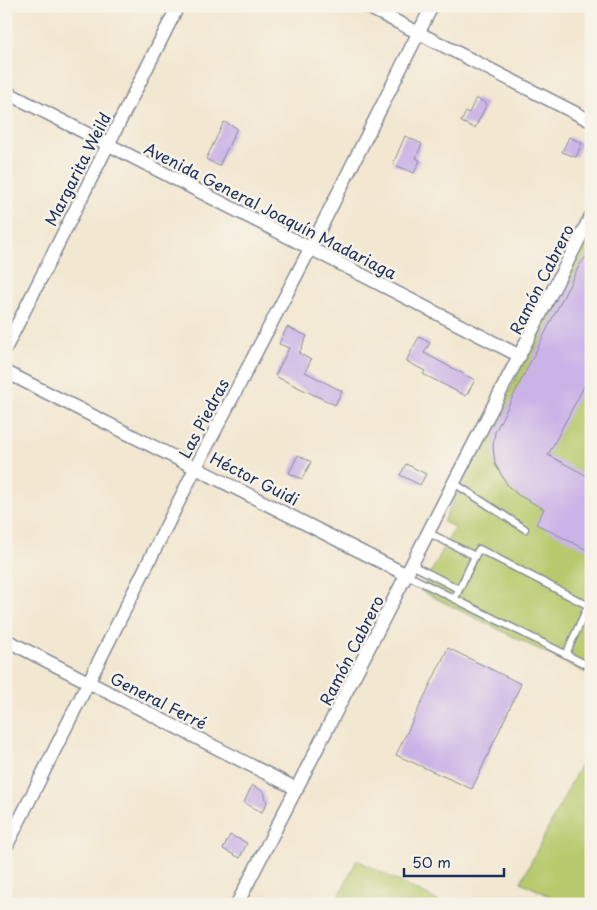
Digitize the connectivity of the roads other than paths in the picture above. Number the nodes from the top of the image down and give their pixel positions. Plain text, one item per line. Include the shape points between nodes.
1 (178, 6) edge
2 (366, 6) edge
3 (432, 6) edge
4 (419, 33) junction
5 (6, 92) edge
6 (591, 121) edge
7 (107, 143) junction
8 (591, 216) edge
9 (310, 249) junction
10 (6, 347) edge
11 (520, 356) junction
12 (6, 372) edge
13 (196, 467) junction
14 (454, 483) junction
15 (525, 529) dead end
16 (428, 534) junction
17 (475, 556) junction
18 (410, 570) junction
19 (460, 589) junction
20 (455, 598) junction
21 (589, 606) edge
22 (6, 640) edge
23 (566, 654) junction
24 (591, 667) edge
25 (88, 682) junction
26 (297, 789) junction
27 (6, 847) edge
28 (237, 904) edge

1 - 7 street, Margarita Weild
2 - 4 street
3 - 4 street, Las Piedras
4 - 6 street
4 - 9 street, Las Piedras
5 - 7 street, Avenida General Joaquín Madariaga
7 - 9 street, Avenida General Joaquín Madariaga
7 - 10 street, Margarita Weild
8 - 11 street, Ramón Cabrero
9 - 11 street, Avenida General Joaquín Madariaga
9 - 13 street, Las Piedras
11 - 14 street, Ramón Cabrero
12 - 13 street, Héctor Guidi
13 - 18 street, Héctor Guidi
13 - 25 street, Las Piedras
14 - 15 lane
14 - 16 street, Ramón Cabrero
16 - 17 lane
16 - 18 street, Ramón Cabrero
17 - 19 lane
17 - 21 lane via 479,549
18 - 19 lane
18 - 20 lane
18 - 26 street, Ramón Cabrero
19 - 20 lane
20 - 23 lane
21 - 23 lane
22 - 25 street, General Ferré
23 - 24 lane
25 - 26 street, General Ferré
25 - 27 street, Las Piedras
26 - 28 street, Ramón Cabrero

